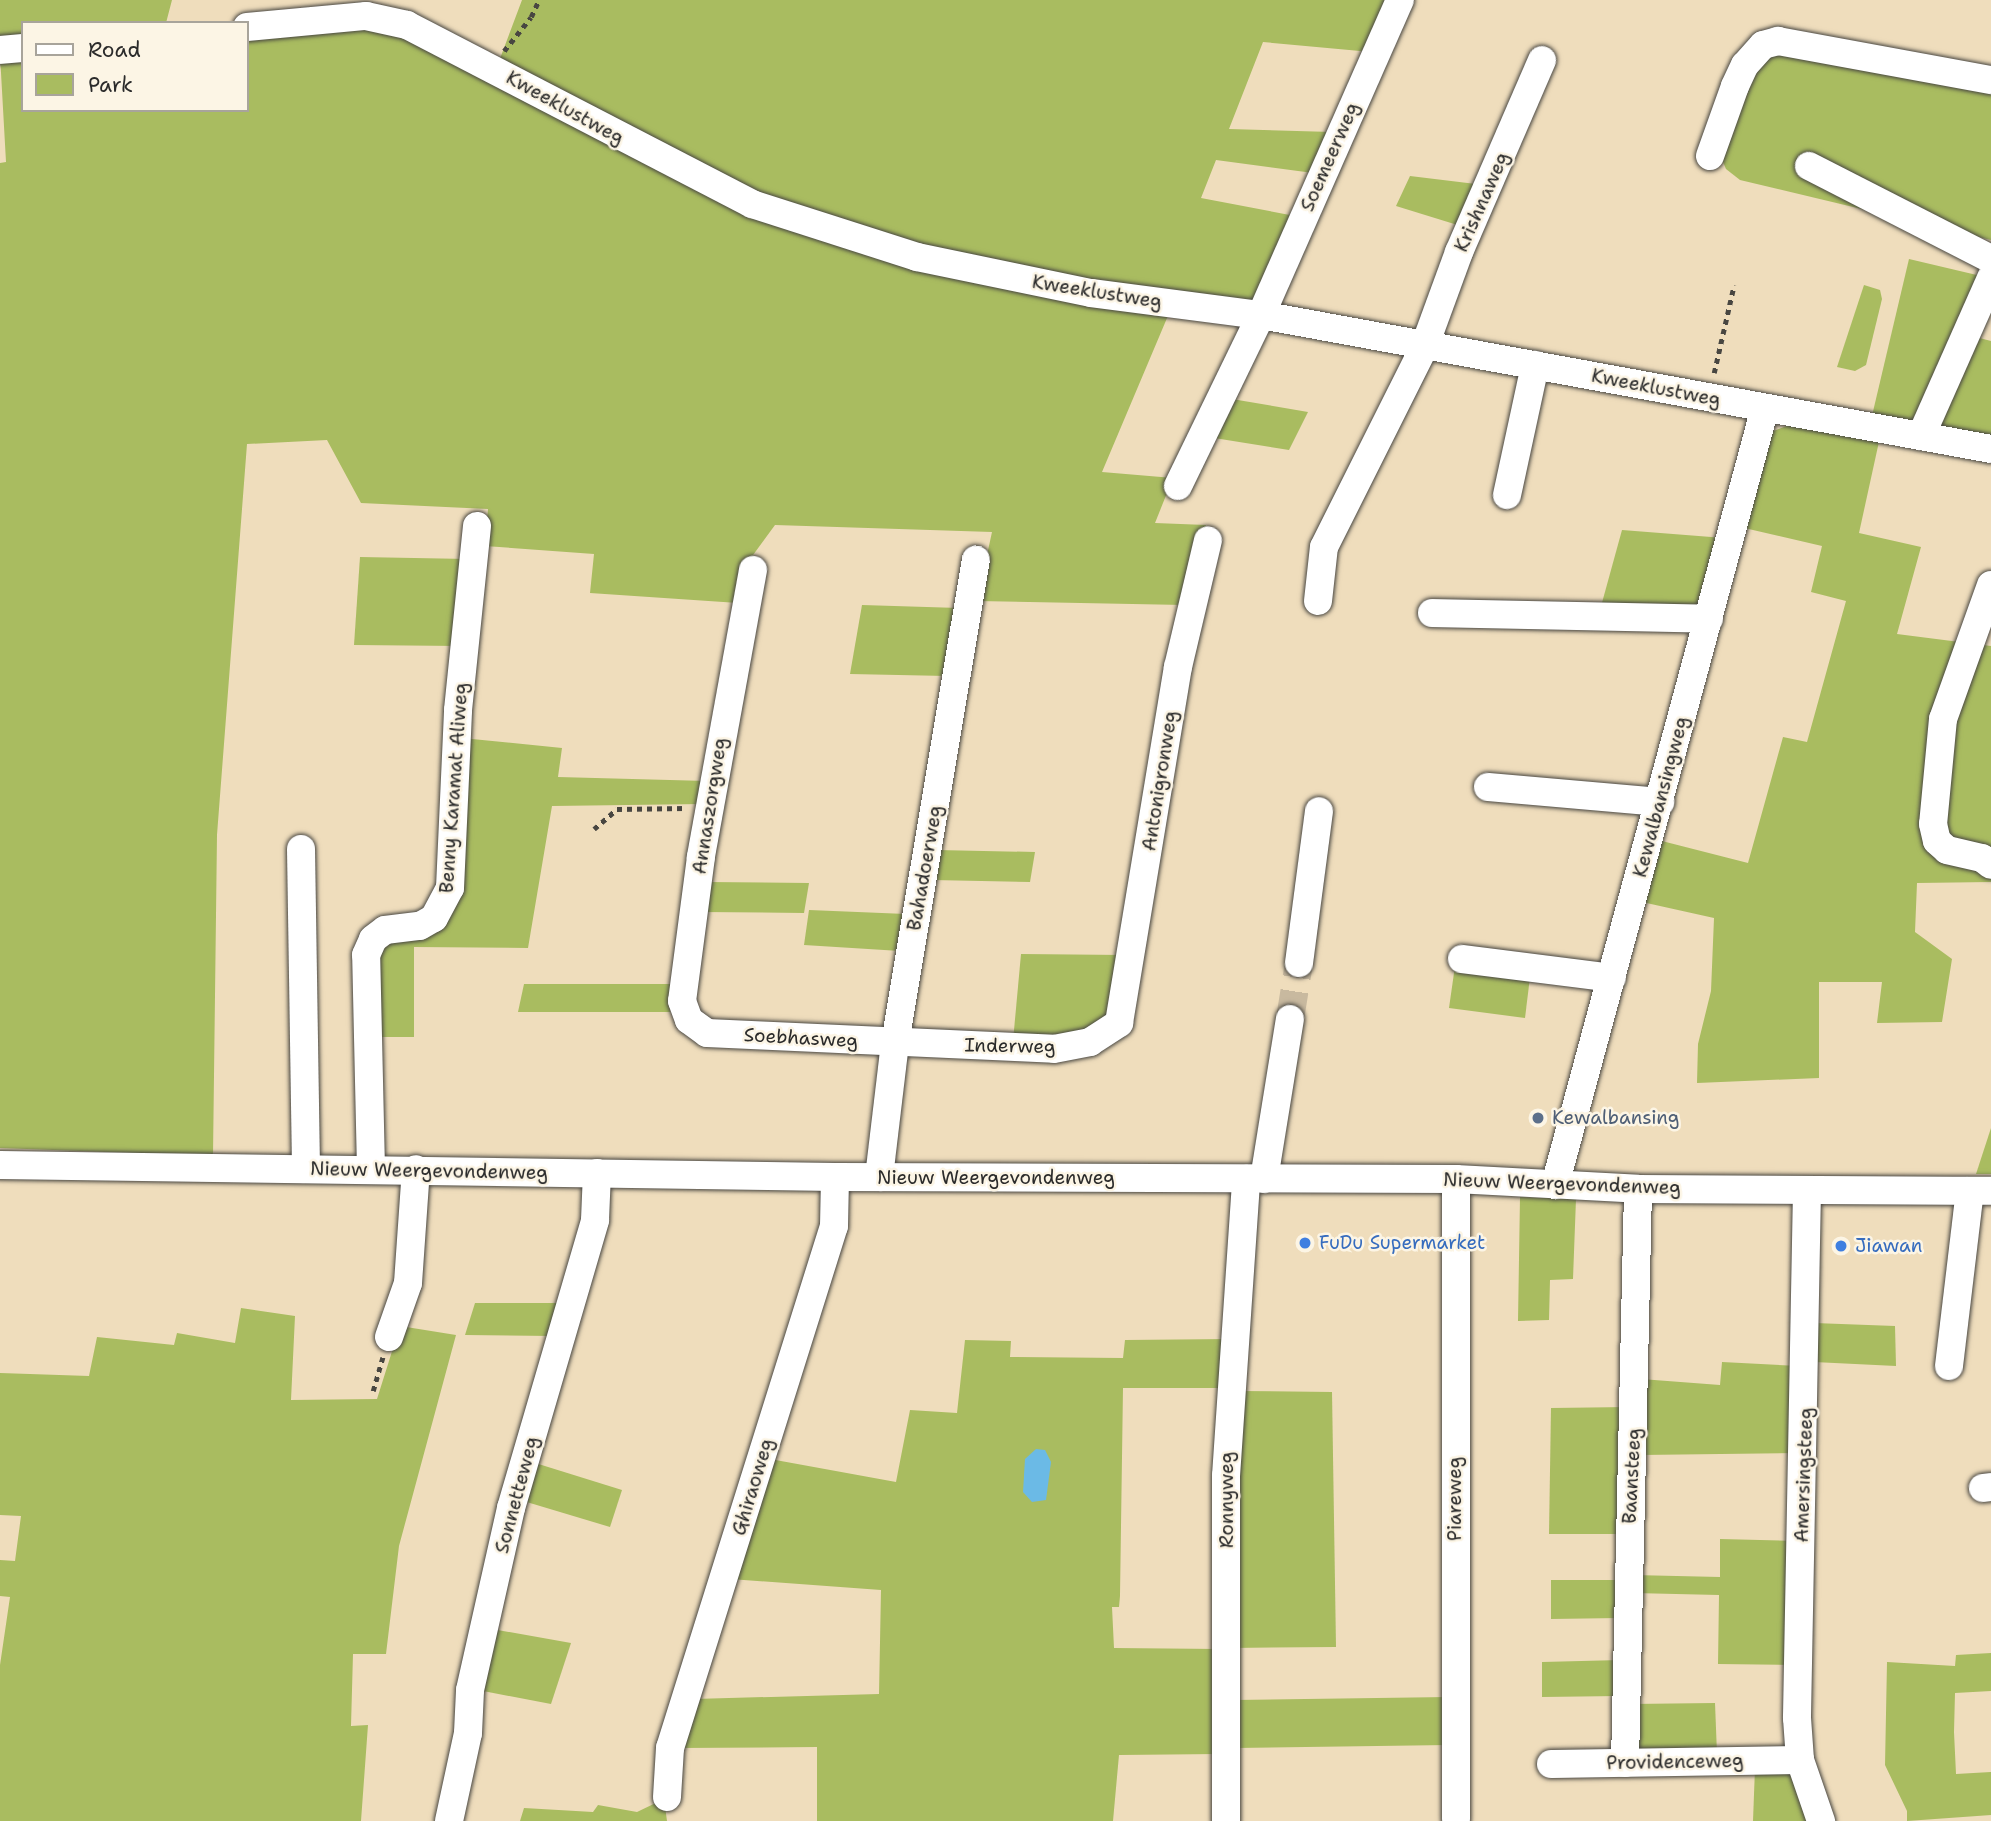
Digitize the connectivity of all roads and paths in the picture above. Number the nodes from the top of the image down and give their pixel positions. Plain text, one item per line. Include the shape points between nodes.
1 (539, 0) edge
2 (1400, 0) edge
3 (248, 27) edge
4 (21, 48) edge
5 (0, 50) edge
6 (1542, 60) dead end
7 (493, 68) junction
8 (1991, 80) edge
9 (1710, 156) dead end
10 (1809, 166) dead end
11 (1991, 259) edge
12 (1991, 278) edge
13 (1734, 285) dead end
14 (1261, 315) junction
15 (1425, 345) junction
16 (1535, 365) junction
17 (1709, 397) junction
18 (1765, 408) junction
19 (1921, 436) junction
20 (1991, 449) edge
21 (1178, 486) dead end
22 (1507, 495) dead end
23 (477, 526) dead end
24 (1208, 540) dead end
25 (976, 560) dead end
26 (753, 570) dead end
27 (1991, 585) edge
28 (1318, 601) dead end
29 (1432, 613) dead end
30 (1709, 619) junction
31 (1488, 788) dead end
32 (1660, 802) junction
33 (711, 808) junction
34 (1319, 811) dead end
35 (594, 829) dead end
36 (301, 849) dead end
37 (1991, 865) edge
38 (1462, 959) dead end
39 (1299, 963) tunnel mouth
40 (1612, 978) junction
41 (1290, 1019) tunnel mouth
42 (1119, 1023) joint
43 (707, 1033) joint
44 (895, 1043) junction
45 (0, 1165) edge
46 (306, 1169) junction
47 (371, 1169) junction
48 (416, 1169) junction
49 (597, 1173) junction
50 (835, 1177) junction
51 (879, 1177) junction
52 (1255, 1179) junction
53 (1456, 1179) junction
54 (1555, 1185) junction
55 (1638, 1189) junction
56 (1807, 1191) junction
57 (1981, 1191) edge
58 (389, 1336) joint
59 (1949, 1366) dead end
60 (373, 1391) dead end
61 (1800, 1759) junction
62 (1626, 1763) junction
63 (1550, 1764) dead end
64 (667, 1797) dead end
65 (1455, 1819) dead end
66 (449, 1821) edge
67 (1226, 1821) edge
68 (1821, 1821) edge

1 - 7 path
2 - 14 street, Soemeerweg
3 - 7 street, Kweeklustweg via 366,16 407,25
4 - 5 street
6 - 15 street, Krishnaweg via 1459,252
7 - 14 street, Kweeklustweg via 627,143 752,204 840,236 1091,293
8 - 9 street via 1778,41 1763,45 1745,65
10 - 11 street
12 - 19 street
13 - 17 path
14 - 15 street, Kweeklustweg
14 - 21 street, Soemeerweg
15 - 16 street, Kweeklustweg
15 - 28 street, Krishnaweg via 1324,547
16 - 17 street, Kweeklustweg
16 - 22 street
17 - 18 street, Kweeklustweg
18 - 19 street, Kweeklustweg
18 - 30 street, Kewalbansingweg
19 - 20 street, Kweeklustweg
23 - 47 street, Benny Karamat Aliweg via 458,710 450,888 434,918 420,926 385,930 373,939 366,955
24 - 42 street, Antonigronweg via 1178,667
25 - 44 street, Bahadoerweg
26 - 33 street, Annaszorgweg
27 - 37 street via 1942,719 1933,824 1937,841 1947,850 1982,858
29 - 30 street
30 - 32 street, Kewalbansingweg
31 - 32 street
32 - 40 street, Kewalbansingweg
33 - 35 path via 617,809
33 - 43 street, Annaszorgweg via 682,1001 689,1020
34 - 39 street
36 - 46 street
38 - 40 street
40 - 54 street, Kewalbansingweg
41 - 52 street, Ronnyweg
42 - 44 street, Inderweg via 1090,1042 1054,1048
43 - 44 street, Soebhasweg
44 - 51 street, Bahadoerweg
45 - 46 street, Nieuw Weergevondenweg
46 - 47 street, Nieuw Weergevondenweg
47 - 48 street, Nieuw Weergevondenweg
48 - 49 street, Nieuw Weergevondenweg
48 - 58 street via 408,1283
49 - 50 street, Nieuw Weergevondenweg
49 - 66 street, Sonnetteweg via 595,1220 511,1508 470,1690 468,1733
50 - 51 street, Nieuw Weergevondenweg
50 - 64 street, Ghiraoweg via 834,1226 670,1748
51 - 52 street, Nieuw Weergevondenweg
52 - 53 street, Nieuw Weergevondenweg
52 - 67 street, Ronnyweg via 1226,1476
53 - 54 street, Nieuw Weergevondenweg
53 - 65 street, Piareweg
54 - 55 street, Nieuw Weergevondenweg
55 - 56 street, Nieuw Weergevondenweg
55 - 62 street, Baansteeg
56 - 57 street, Nieuw Weergevondenweg
56 - 61 street, Amersingsteeg
57 - 59 street
58 - 60 path
61 - 62 street, Providenceweg
61 - 68 street, Amersingsteeg
62 - 63 street, Providenceweg

